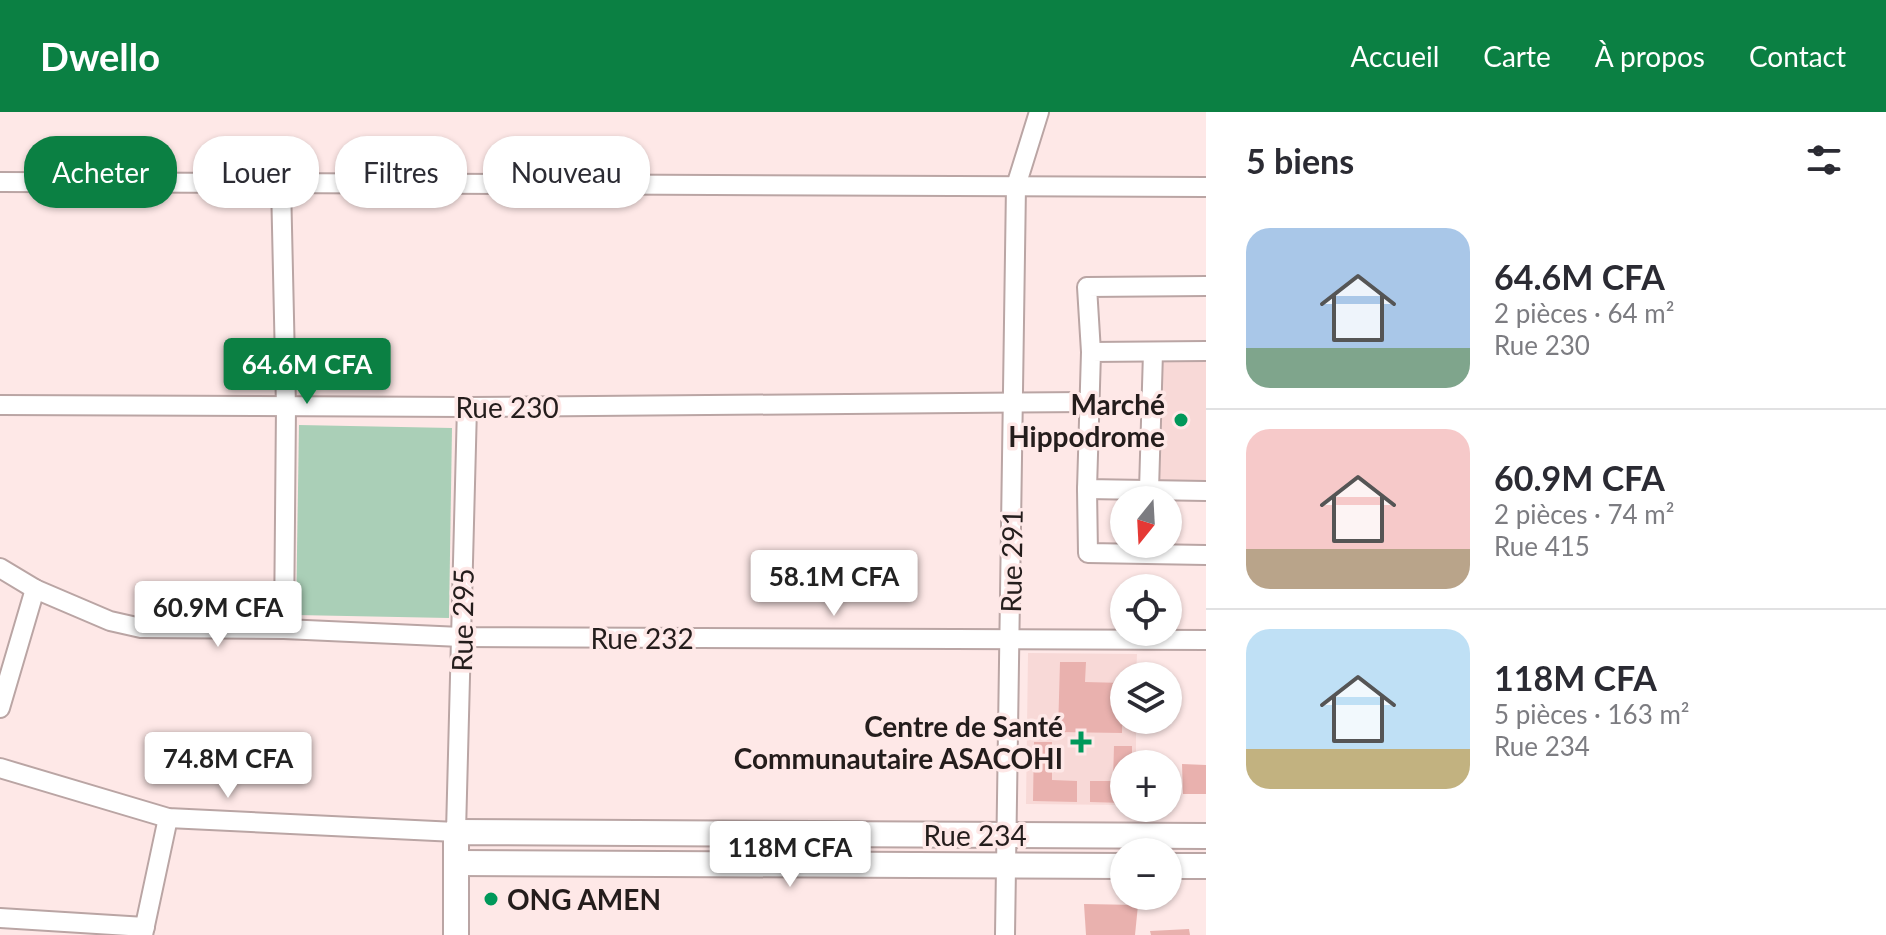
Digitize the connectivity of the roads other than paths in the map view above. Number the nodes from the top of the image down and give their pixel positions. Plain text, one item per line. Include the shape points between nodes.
1 (1039, 112) edge
2 (0, 182) edge
3 (193, 183) edge
4 (319, 183) edge
5 (1016, 186) junction
6 (1206, 187) edge
7 (282, 208) edge
8 (1206, 286) edge
9 (1206, 351) edge
10 (1091, 352) junction
11 (1153, 352) junction
12 (1013, 401) junction
13 (1089, 402) junction
14 (0, 405) edge
15 (286, 407) junction
16 (467, 407) junction
17 (1149, 486) edge
18 (1087, 489) junction
19 (1110, 489) edge
20 (1182, 491) edge
21 (1206, 491) edge
22 (1206, 555) edge
23 (0, 568) edge
24 (35, 589) junction
25 (284, 629) junction
26 (461, 637) junction
27 (1010, 640) junction
28 (1206, 640) edge
29 (0, 708) edge
30 (0, 768) edge
31 (168, 818) junction
32 (456, 832) junction
33 (1007, 835) junction
34 (1206, 836) edge
35 (456, 863) junction
36 (1006, 866) junction
37 (1110, 866) edge
38 (1182, 866) edge
39 (1206, 866) edge
40 (0, 918) edge
41 (144, 931) edge
42 (456, 935) edge
43 (1005, 935) edge

1 - 5 street, Rue 291
2 - 3 street
4 - 5 street
5 - 6 street
5 - 12 street, Rue 291
7 - 15 street
8 - 10 street via 1087,287
9 - 11 street
10 - 11 street
10 - 13 street
11 - 17 street
12 - 13 street, Rue 230
12 - 16 street, Rue 230
12 - 27 street, Rue 291
13 - 18 street
14 - 15 street, Rue 230
15 - 16 street, Rue 230
15 - 25 street
16 - 26 street, Rue 295
18 - 19 street
18 - 22 street via 1088,553
20 - 21 street
23 - 24 street, Rue 232
24 - 25 street, Rue 232 via 110,621 141,628
24 - 29 street
25 - 26 street, Rue 232
26 - 27 street, Rue 232
26 - 32 street, Rue 295
27 - 28 street, Rue 232
27 - 33 street, Rue 291
30 - 31 street
31 - 32 street
31 - 41 street
32 - 33 main road, Rue 234
32 - 35 main road
33 - 34 main road, Rue 234
33 - 36 street, Rue 291
35 - 36 main road, Rue 234
35 - 42 main road
36 - 37 main road, Rue 234
36 - 43 street, Rue 291
38 - 39 main road
40 - 41 street

